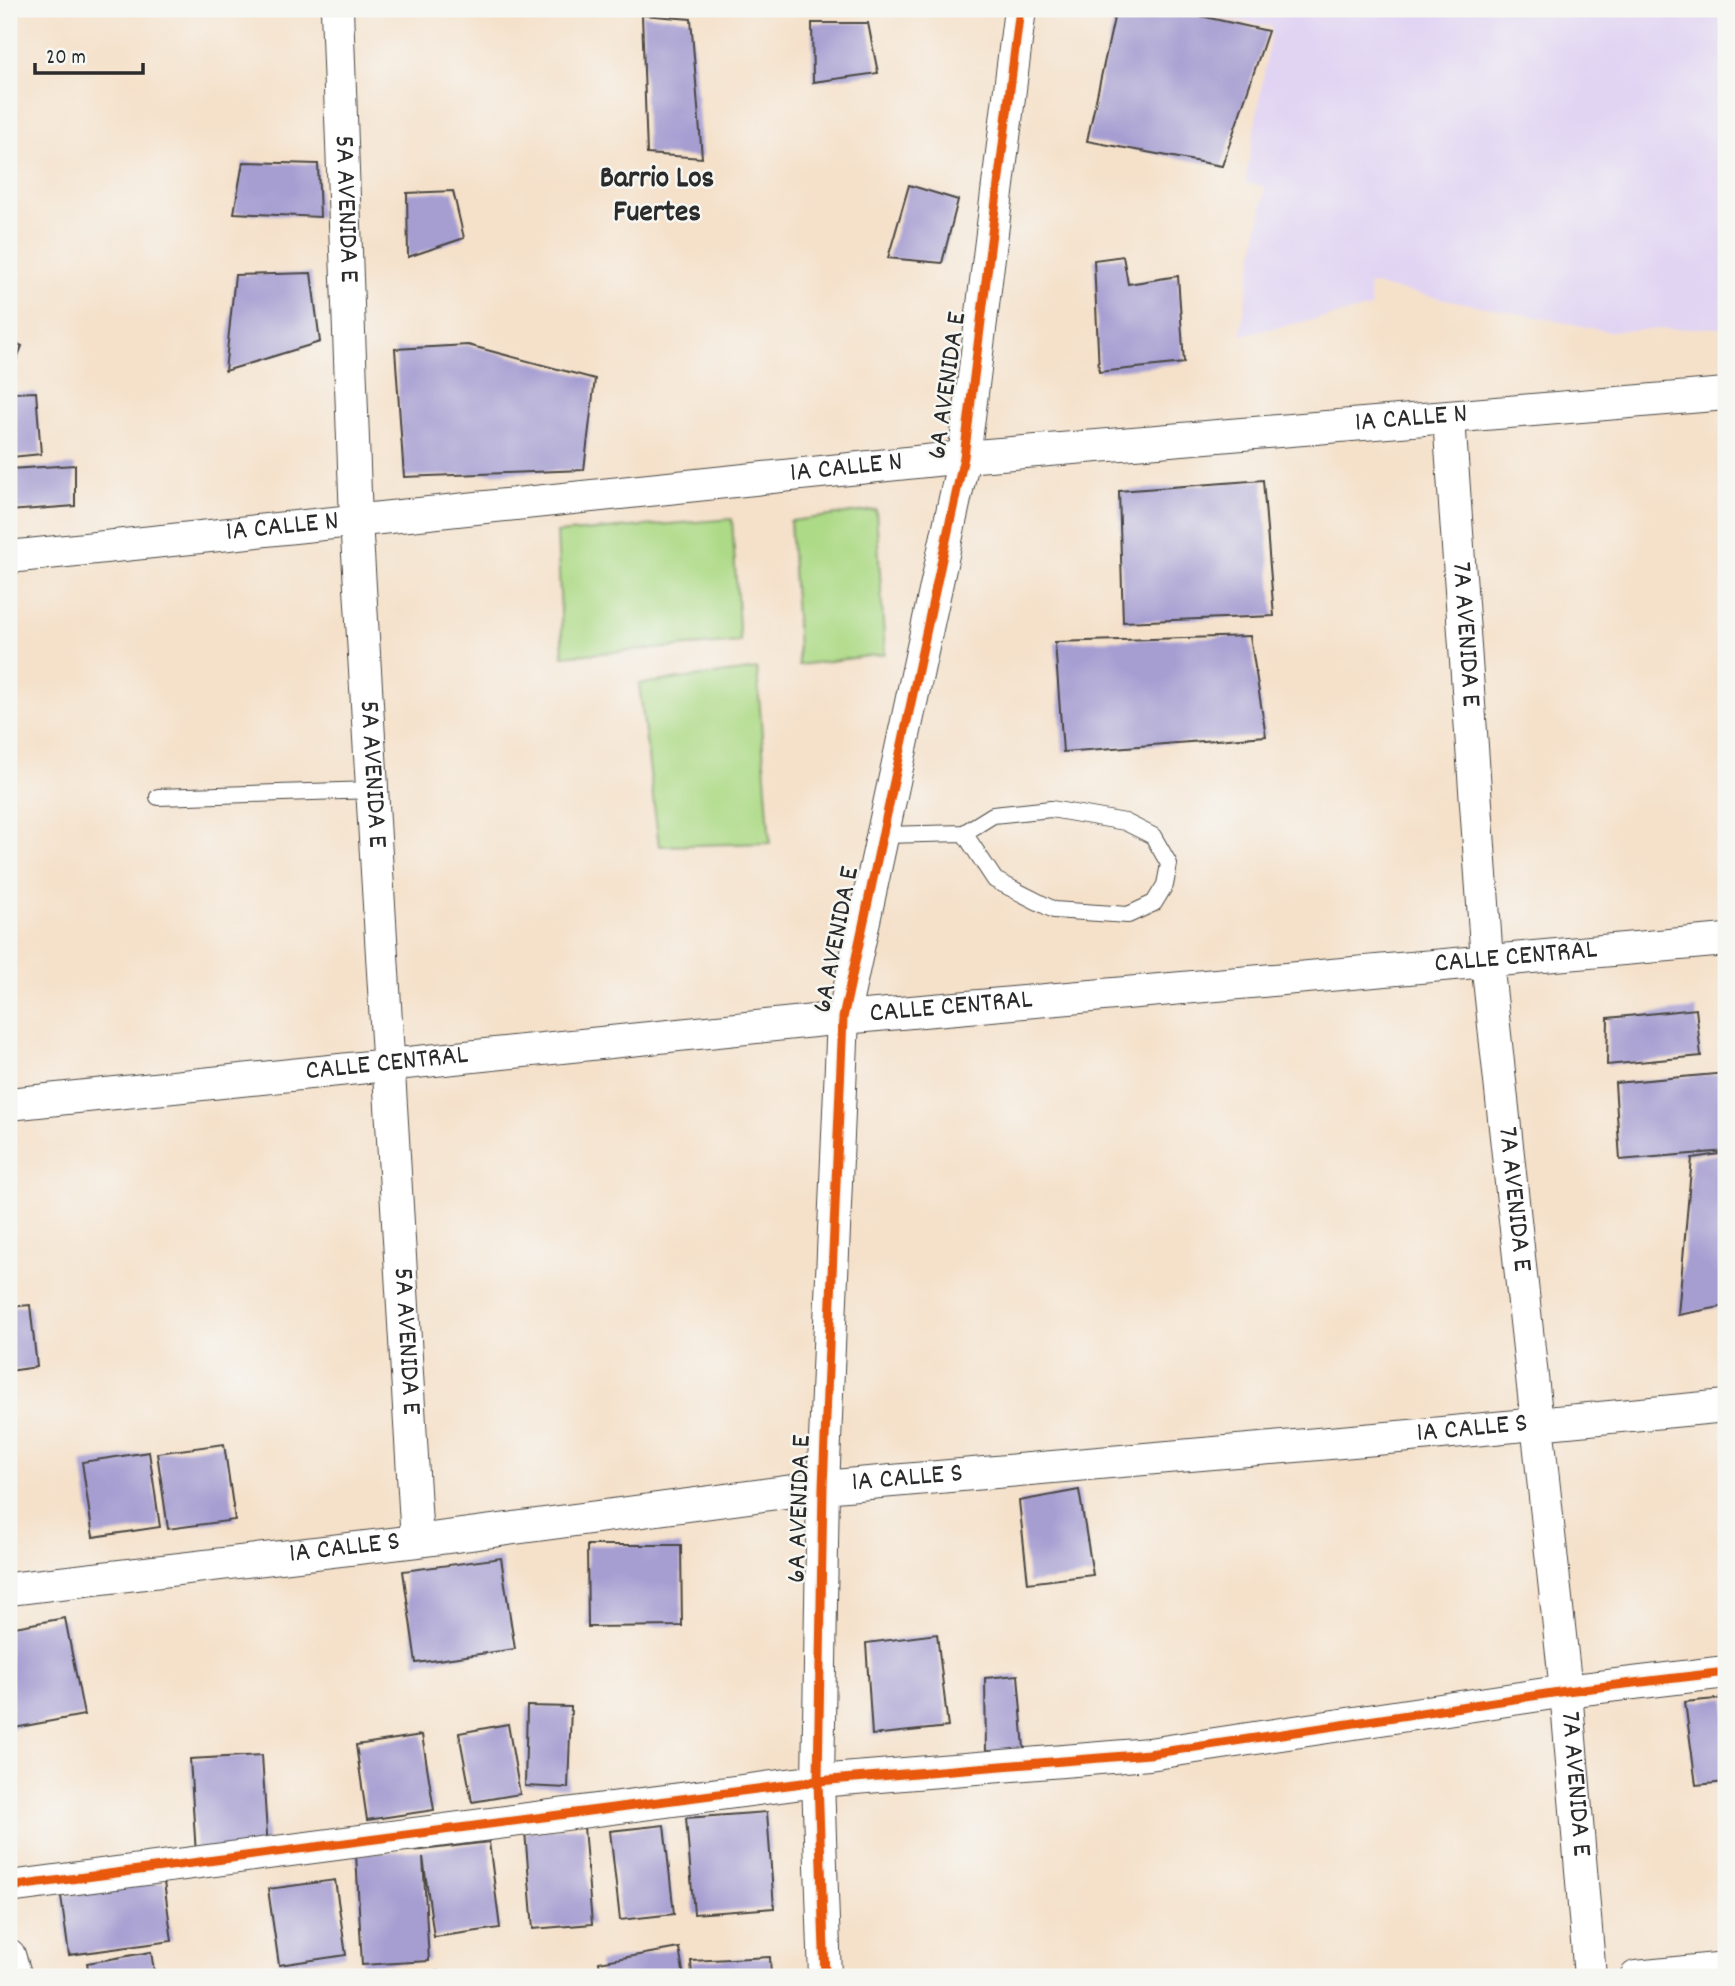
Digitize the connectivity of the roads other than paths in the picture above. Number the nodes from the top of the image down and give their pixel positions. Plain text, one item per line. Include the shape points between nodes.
1 (337, 9) edge
2 (1020, 9) edge
3 (1726, 394) edge
4 (1449, 418) junction
5 (964, 457) junction
6 (356, 520) junction
7 (9, 557) edge
8 (372, 790) junction
9 (158, 797) dead end
10 (964, 833) junction
11 (883, 835) junction
12 (1726, 940) edge
13 (1487, 961) junction
14 (843, 1018) junction
15 (388, 1065) junction
16 (9, 1104) edge
17 (1726, 1406) edge
18 (1538, 1424) junction
19 (823, 1487) junction
20 (417, 1541) junction
21 (9, 1589) edge
22 (1726, 1672) edge
23 (1566, 1691) junction
24 (818, 1781) junction
25 (9, 1887) edge
26 (9, 1955) edge
27 (1726, 1968) edge
28 (16, 1977) edge
29 (825, 1977) edge
30 (1590, 1977) edge
31 (1636, 1977) edge

1 - 6 street, 5A AVENIDA E
2 - 5 street, 6A AVENIDA E
3 - 4 street, 1A CALLE N
4 - 5 street, 1A CALLE N
4 - 13 street, 7A AVENIDA E
5 - 6 street, 1A CALLE N
5 - 11 street, 6A AVENIDA E
6 - 7 street, 1A CALLE N
6 - 8 street, 5A AVENIDA E
8 - 9 lane
8 - 15 street, 5A AVENIDA E
10 - 10 lane via 993,815 1051,809 1125,822 1153,836 1169,864 1154,903 1128,915 1054,910 995,880
10 - 11 lane
11 - 14 street, 6A AVENIDA E
12 - 13 street, CALLE CENTRAL
13 - 14 street, CALLE CENTRAL
13 - 18 street, 7A AVENIDA E
14 - 15 street, CALLE CENTRAL
14 - 19 street, 6A AVENIDA E
15 - 16 street, CALLE CENTRAL
15 - 20 street, 5A AVENIDA E
17 - 18 street, 1A CALLE S
18 - 19 street, 1A CALLE S
18 - 23 street, 7A AVENIDA E
19 - 20 street, 1A CALLE S
19 - 24 street, 6A AVENIDA E
20 - 21 street, 1A CALLE S
22 - 23 street
23 - 24 street via 1149,1754
23 - 30 street, 7A AVENIDA E
24 - 25 street
24 - 29 street, 6A AVENIDA E
26 - 28 street
27 - 31 street

